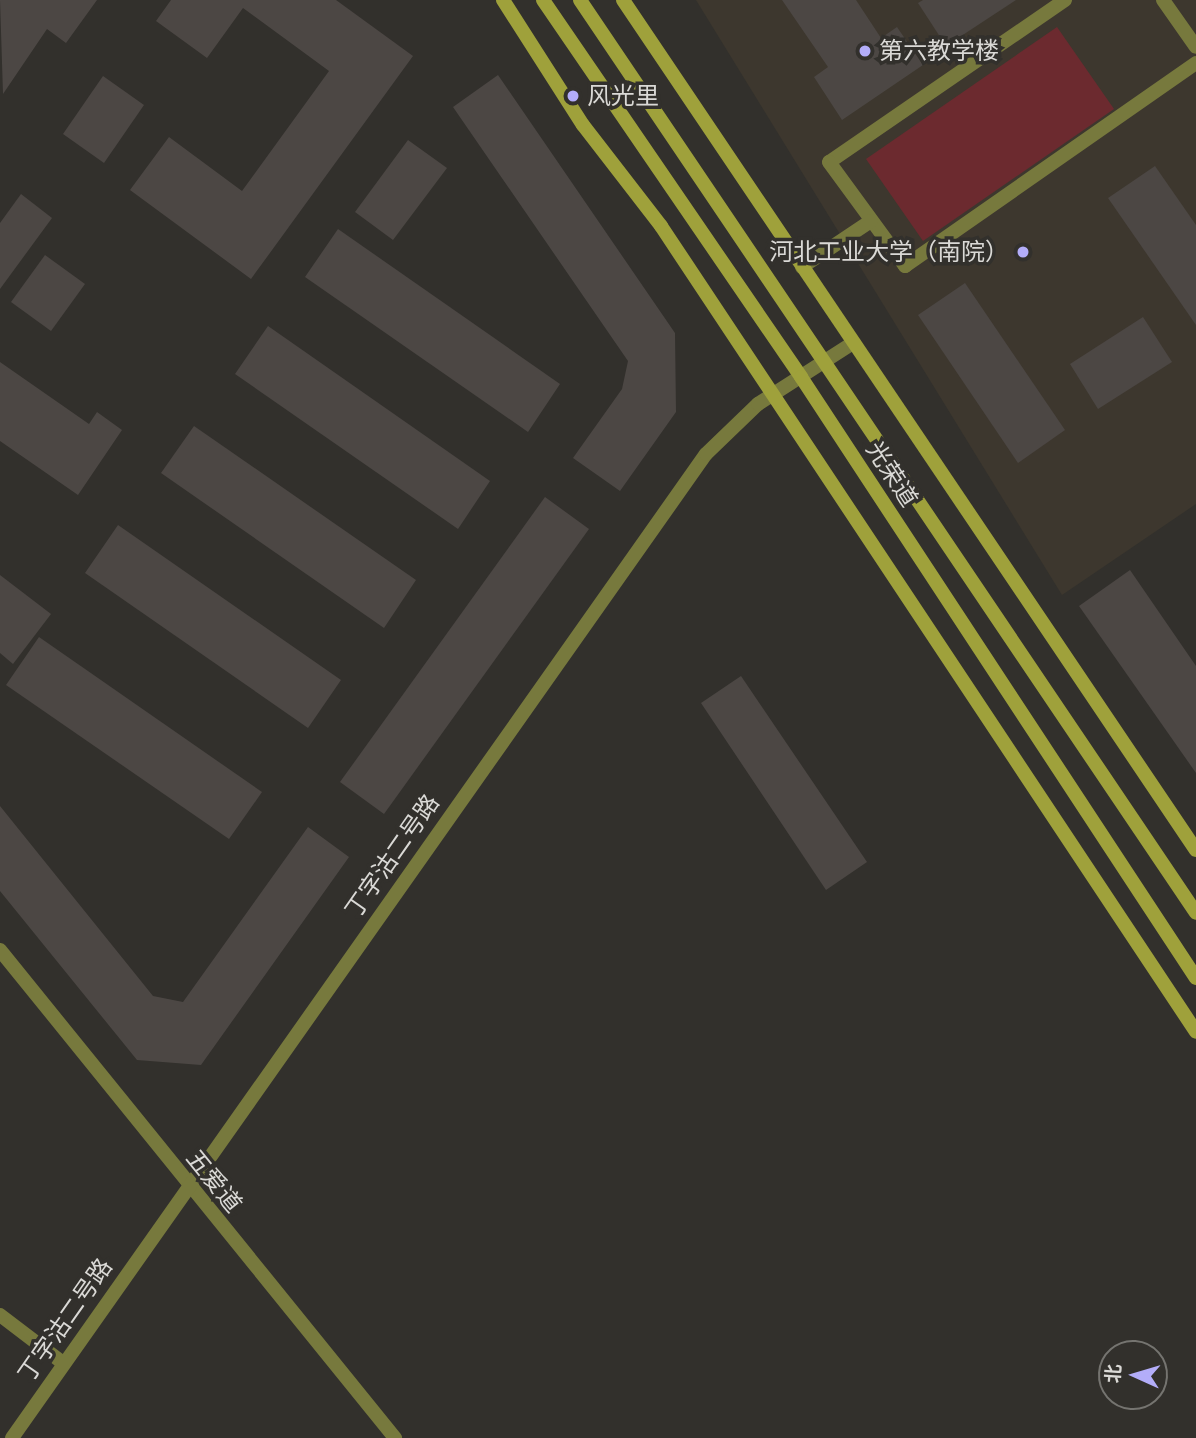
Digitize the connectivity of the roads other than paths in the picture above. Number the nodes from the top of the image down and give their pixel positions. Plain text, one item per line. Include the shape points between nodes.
1 (503, 0) edge
2 (543, 0) edge
3 (580, 0) edge
4 (624, 0) edge
5 (1065, 0) edge
6 (1163, 0) edge
7 (1196, 47) edge
8 (1196, 63) edge
9 (871, 221) junction
10 (802, 267) junction
11 (853, 343) junction
12 (825, 361) junction
13 (801, 377) junction
14 (772, 395) junction
15 (1196, 850) edge
16 (1196, 913) edge
17 (0, 950) edge
18 (1196, 978) edge
19 (1196, 1032) edge
20 (187, 1184) junction
21 (0, 1315) edge
22 (64, 1363) junction
23 (12, 1438) edge
24 (396, 1438) edge

1 - 14 main road
2 - 13 main road, 光荣道
3 - 12 main road, 光荣道
4 - 10 main road
5 - 9 street via 829,162
6 - 7 street
8 - 9 street via 905,266
9 - 10 street
10 - 11 main road
11 - 12 street, 丁字沽二号路
11 - 15 main road
12 - 13 street, 丁字沽二号路
12 - 16 main road, 光荣道
13 - 14 street, 丁字沽二号路
13 - 18 main road, 光荣道
14 - 19 main road
14 - 20 street, 丁字沽二号路 via 706,454
17 - 20 street, 五爱道
20 - 22 street, 丁字沽二号路
20 - 24 street, 五爱道
21 - 22 street
22 - 23 street, 丁字沽二号路

